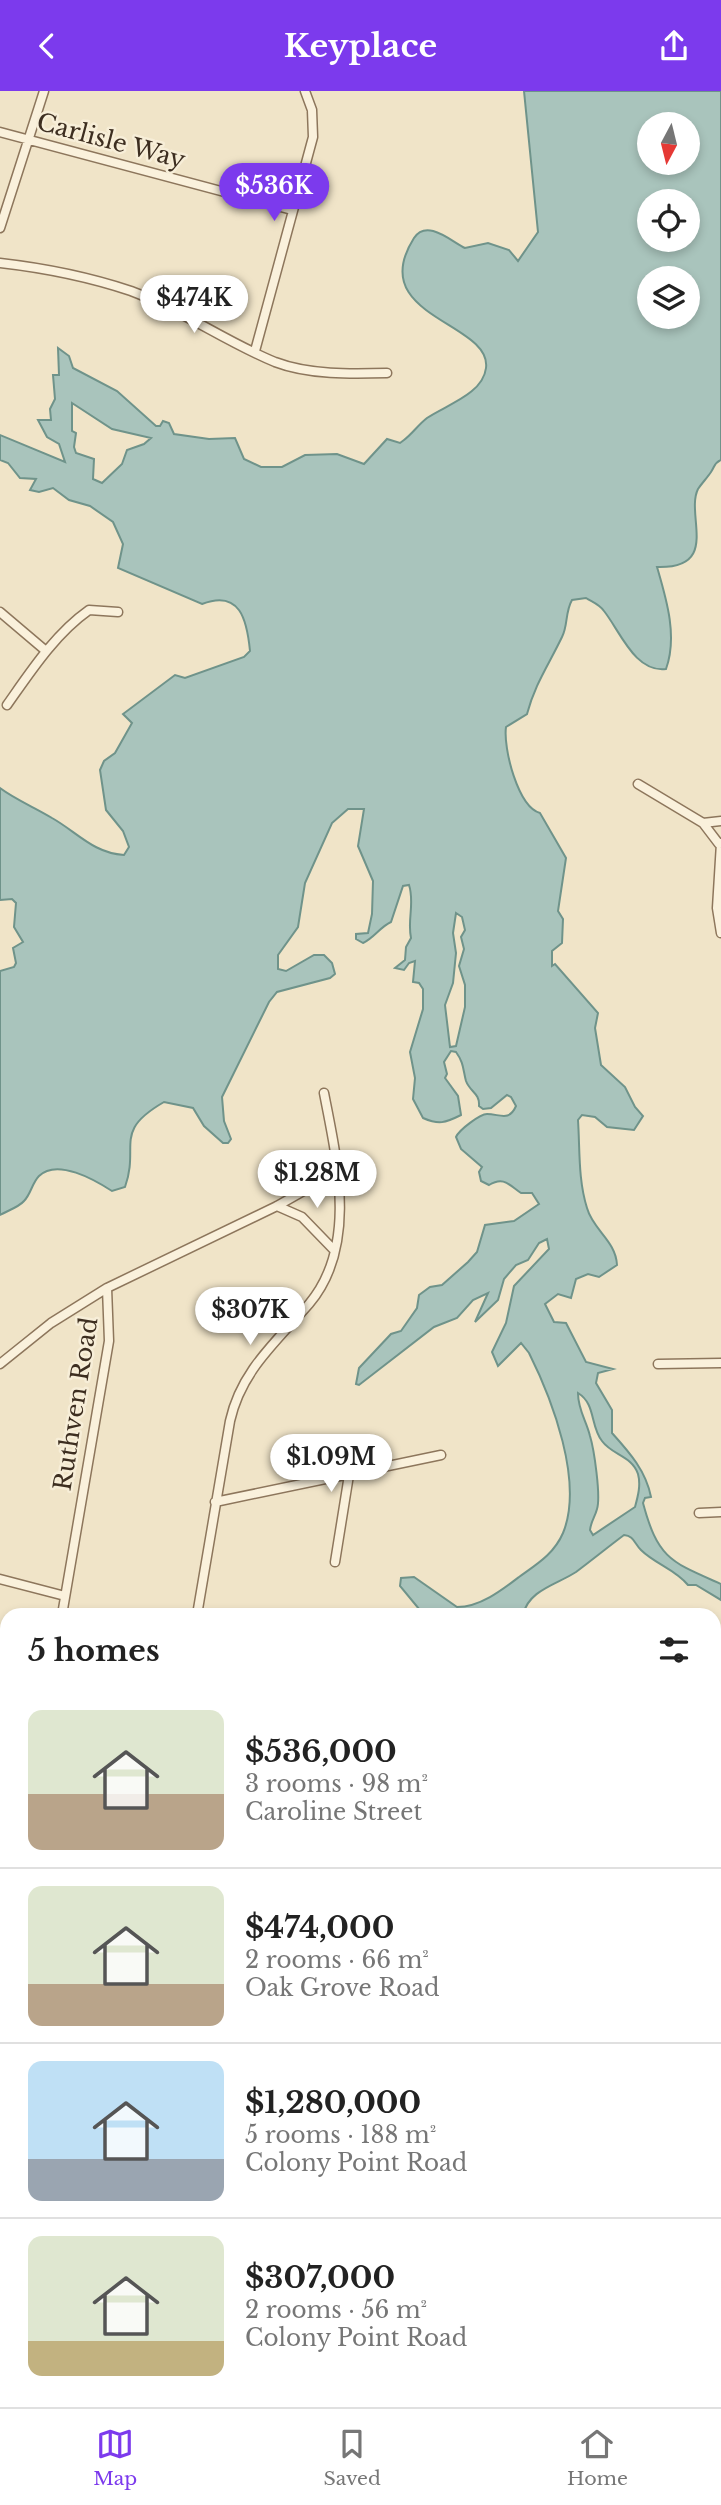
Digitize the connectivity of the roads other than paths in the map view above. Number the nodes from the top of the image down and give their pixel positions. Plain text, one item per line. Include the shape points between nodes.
1 (44, 91) edge
2 (306, 91) edge
3 (0, 132) edge
4 (29, 139) junction
5 (292, 210) junction
6 (0, 228) edge
7 (0, 263) edge
8 (255, 351) junction
9 (387, 373) dead end
10 (0, 612) edge
11 (118, 612) dead end
12 (46, 651) junction
13 (7, 705) dead end
14 (638, 784) dead end
15 (721, 821) edge
16 (703, 823) junction
17 (720, 843) edge
18 (721, 933) edge
19 (324, 1093) dead end
20 (337, 1172) junction
21 (277, 1206) junction
22 (333, 1249) junction
23 (107, 1288) junction
24 (721, 1363) edge
25 (0, 1364) edge
26 (658, 1364) dead end
27 (441, 1455) dead end
28 (349, 1475) junction
29 (215, 1502) junction
30 (699, 1513) dead end
31 (721, 1513) edge
32 (335, 1562) dead end
33 (0, 1579) edge
34 (65, 1596) junction
35 (63, 1608) edge
36 (198, 1608) edge

1 - 4 street
2 - 5 street via 313,137
3 - 4 street, Carlisle Way
4 - 5 street, Carlisle Way
4 - 6 street
5 - 8 street
7 - 8 street via 130,291
8 - 9 street via 275,362 306,369 352,375
10 - 12 street
11 - 12 street via 89,610
12 - 13 street
14 - 16 street
15 - 16 street
16 - 17 street
17 - 18 street via 717,908
19 - 20 street
20 - 21 street, Ruthven Road
20 - 22 street via 340,1215
21 - 22 street via 313,1225
21 - 23 street, Ruthven Road
22 - 29 street via 316,1293 243,1382 232,1410
23 - 25 street via 51,1322
23 - 34 street, Ruthven Road via 109,1341
24 - 26 street
27 - 28 street
28 - 29 street
28 - 32 street
29 - 36 street
30 - 31 street
33 - 34 street
34 - 35 street, Ruthven Road

